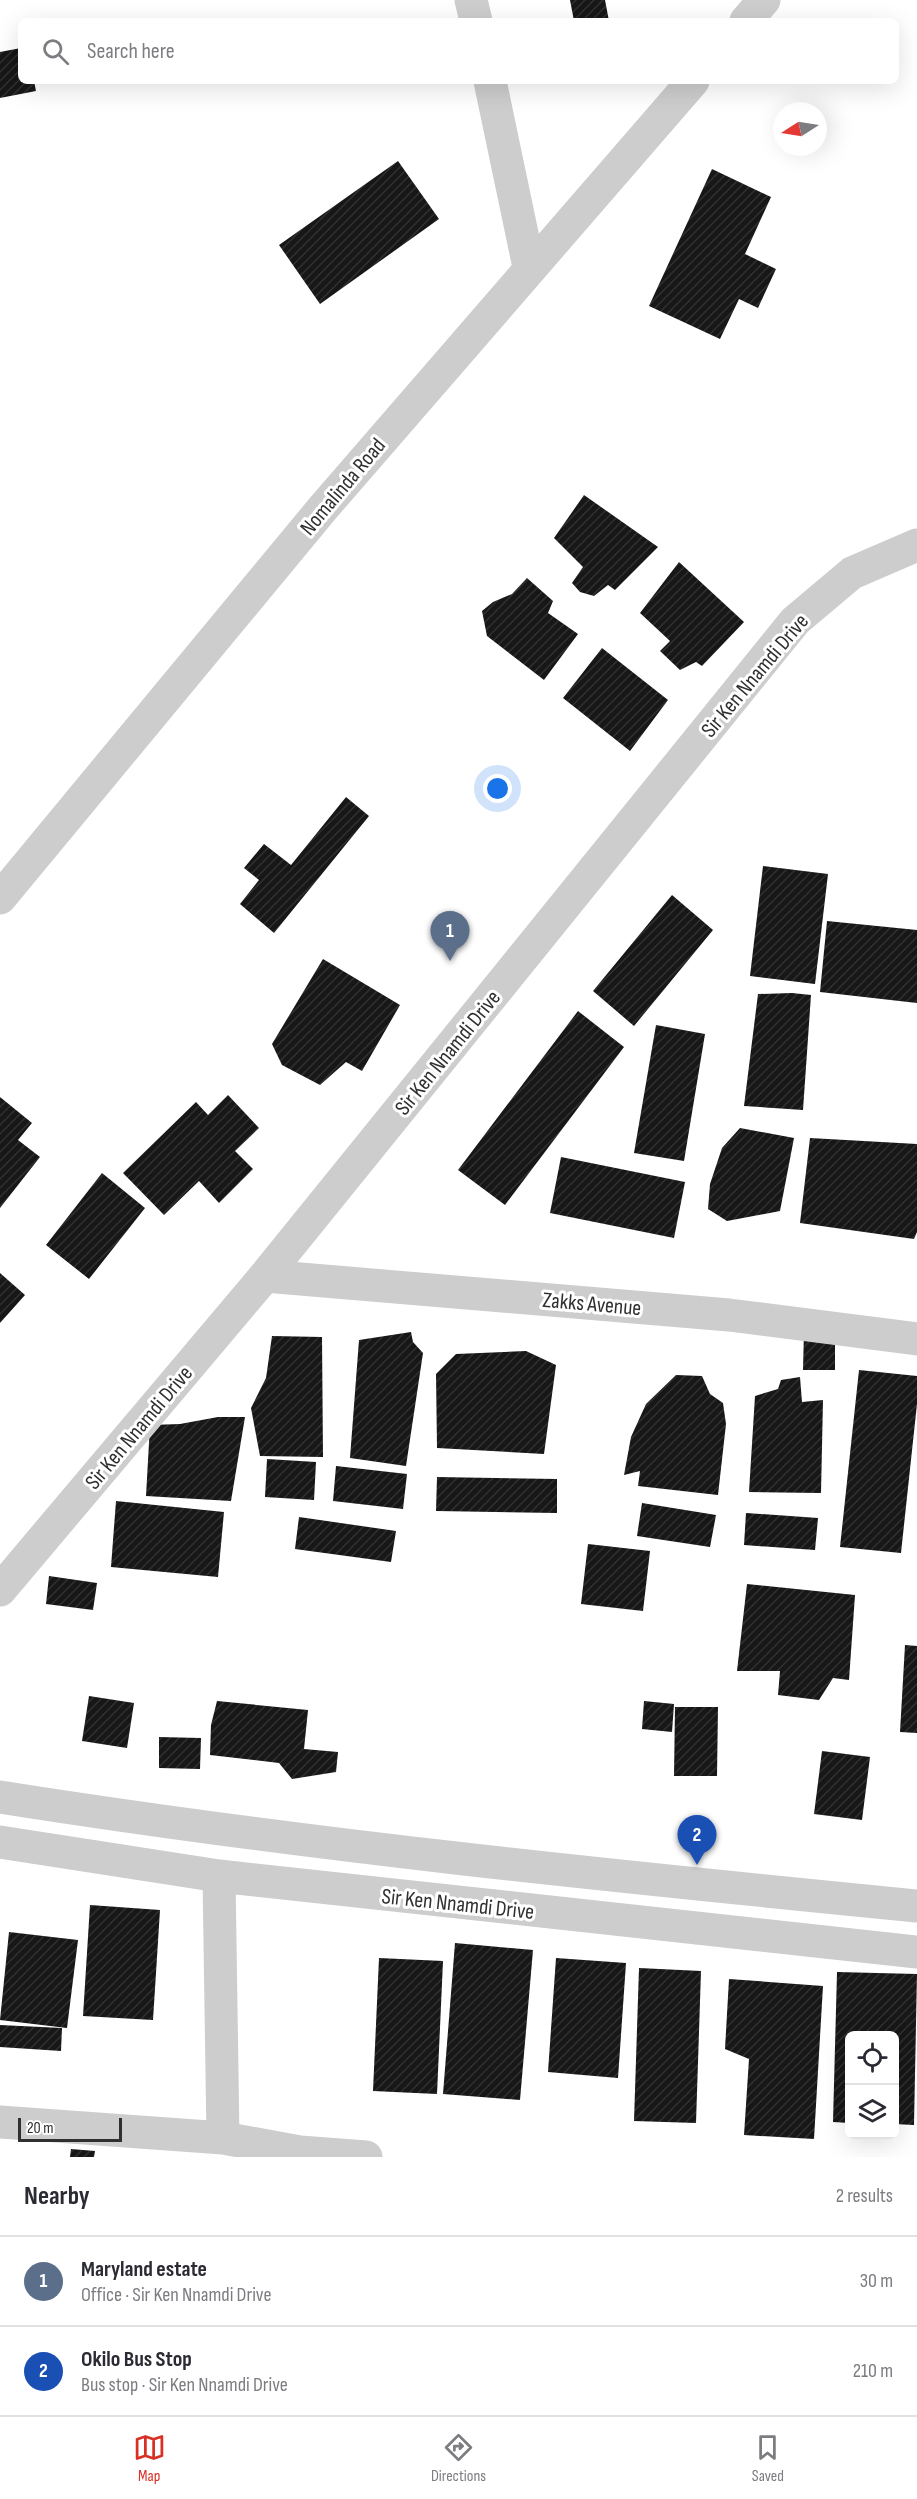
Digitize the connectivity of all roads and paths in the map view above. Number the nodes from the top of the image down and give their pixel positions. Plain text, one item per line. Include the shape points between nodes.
1 (471, 0) edge
2 (764, 0) edge
3 (475, 18) edge
4 (749, 18) edge
5 (491, 84) edge
6 (690, 84) edge
7 (529, 267) junction
8 (917, 544) edge
9 (0, 898) edge
10 (265, 1275) junction
11 (917, 1339) edge
12 (0, 1590) edge
13 (0, 1797) edge
14 (0, 1842) edge
15 (219, 1876) junction
16 (881, 1903) junction
17 (917, 1906) edge
18 (880, 1950) junction
19 (917, 1952) edge
20 (0, 2122) edge
21 (223, 2138) junction
22 (366, 2157) edge

1 - 3 street
2 - 4 street
5 - 7 street
6 - 7 street, Nomalinda Road
7 - 9 street, Nomalinda Road via 323,508
8 - 10 street, Sir Ken Nnamdi Drive via 852,573 795,621
10 - 11 street, Zakks Avenue via 729,1315
10 - 12 street, Sir Ken Nnamdi Drive
13 - 16 street, Sir Ken Nnamdi Drive via 171,1824 503,1864
14 - 15 street, Sir Ken Nnamdi Drive
15 - 18 street, Sir Ken Nnamdi Drive
15 - 21 street
16 - 17 street, Sir Ken Nnamdi Drive
16 - 18 street
18 - 19 street, Sir Ken Nnamdi Drive
20 - 21 street
21 - 22 street via 300,2152

